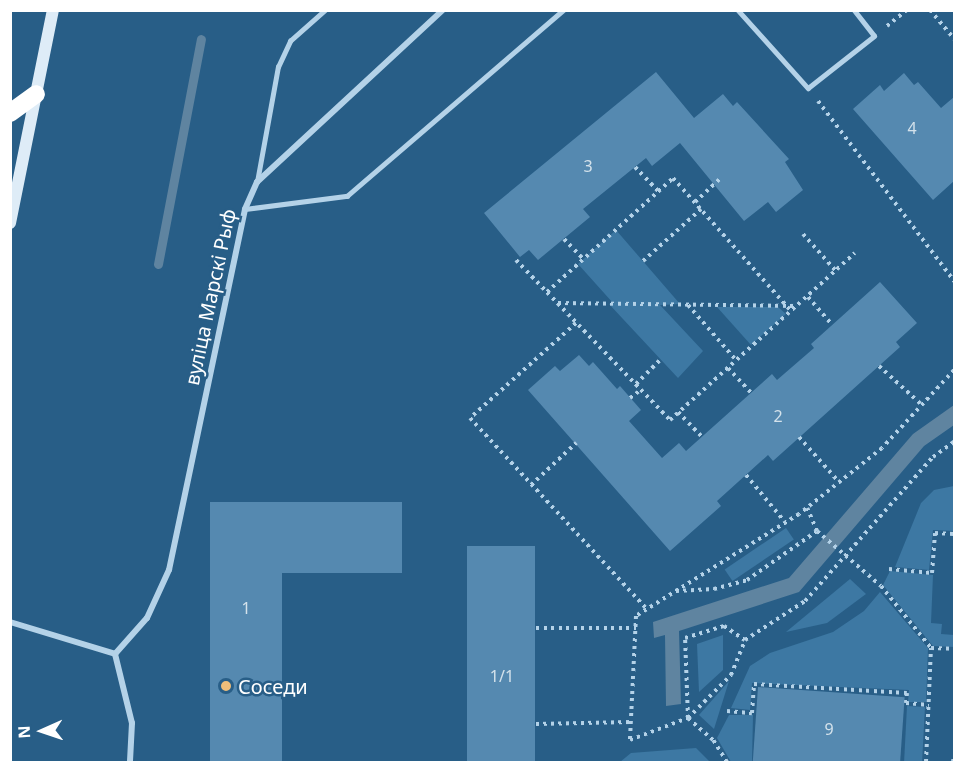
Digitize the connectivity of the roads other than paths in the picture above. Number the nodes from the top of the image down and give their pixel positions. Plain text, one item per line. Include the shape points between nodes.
1 (53, 10) edge
2 (325, 10) edge
3 (443, 10) edge
4 (563, 10) edge
5 (738, 10) edge
6 (854, 10) edge
7 (36, 94) junction
8 (10, 113) edge
9 (257, 182) junction
10 (245, 209) junction
11 (10, 223) edge
12 (10, 622) edge
13 (115, 654) junction
14 (130, 762) edge

1 - 7 street
2 - 9 lane via 290,41 278,67
3 - 9 street, вуліца Марскі Рыф
4 - 10 lane via 347,196
5 - 6 lane via 808,88 874,36
7 - 8 highway
7 - 11 street
9 - 10 street, вуліца Марскі Рыф
10 - 13 street, вуліца Марскі Рыф via 169,570 147,618
12 - 13 street
13 - 14 street via 132,723

